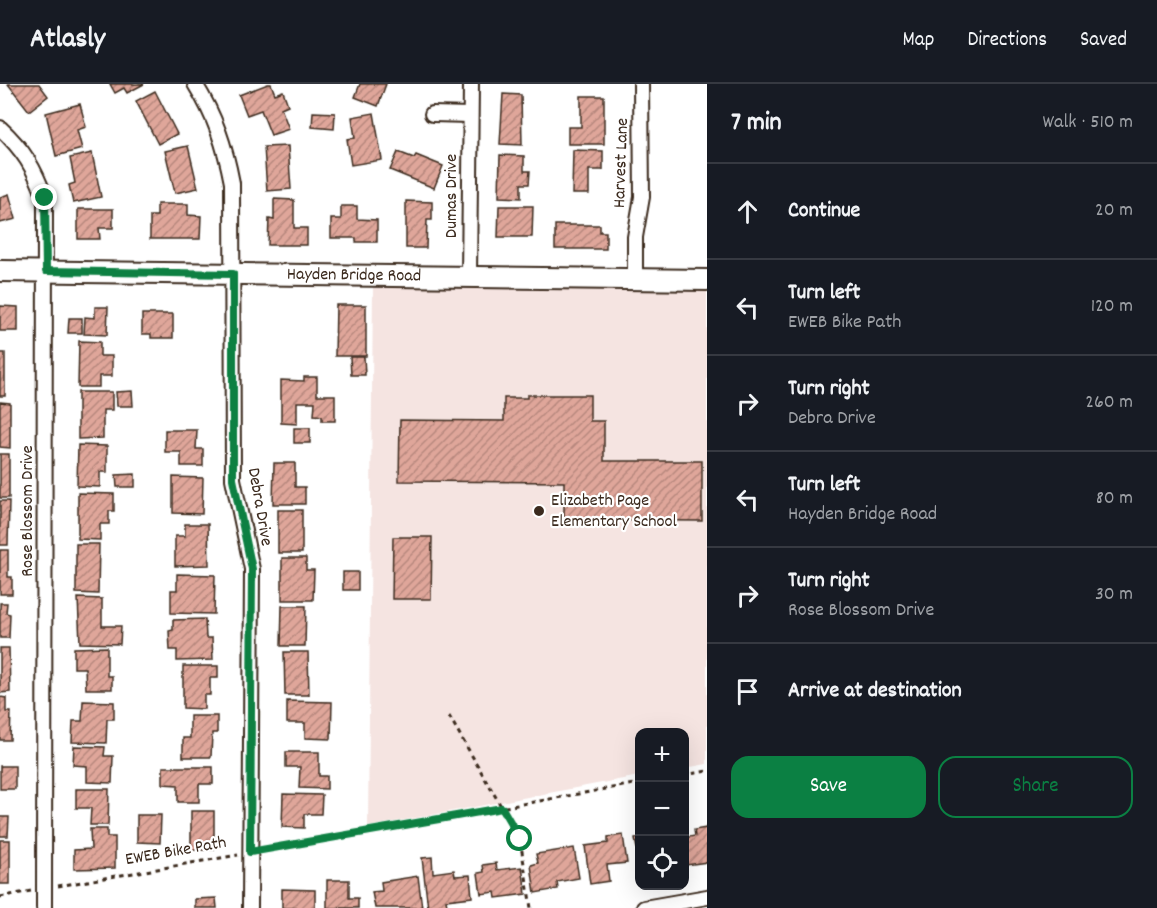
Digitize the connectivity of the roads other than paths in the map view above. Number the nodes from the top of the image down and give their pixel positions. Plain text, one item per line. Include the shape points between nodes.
1 (195, 84) edge
2 (471, 84) edge
3 (641, 84) edge
4 (432, 114) dead end
5 (470, 115) junction
6 (0, 128) edge
7 (0, 271) edge
8 (46, 271) junction
9 (233, 274) junction
10 (469, 277) junction
11 (635, 278) junction
12 (707, 280) edge
13 (707, 897) edge
14 (44, 908) edge
15 (250, 908) edge
16 (645, 908) edge

1 - 9 street, Debra Drive via 212,112 225,146 232,183
2 - 5 street, Dumas Drive
3 - 11 street, Harvest Lane via 642,197 635,237
4 - 5 street
5 - 10 street, Dumas Drive
6 - 8 street, Rose Blossom Drive via 35,170 45,198
7 - 8 street, Hayden Bridge Road
8 - 9 street, Hayden Bridge Road
8 - 14 street, Rose Blossom Drive
9 - 10 street, Hayden Bridge Road
9 - 15 street, Debra Drive via 233,479 252,569
10 - 11 street, Hayden Bridge Road
11 - 12 street, Hayden Bridge Road
13 - 16 street

